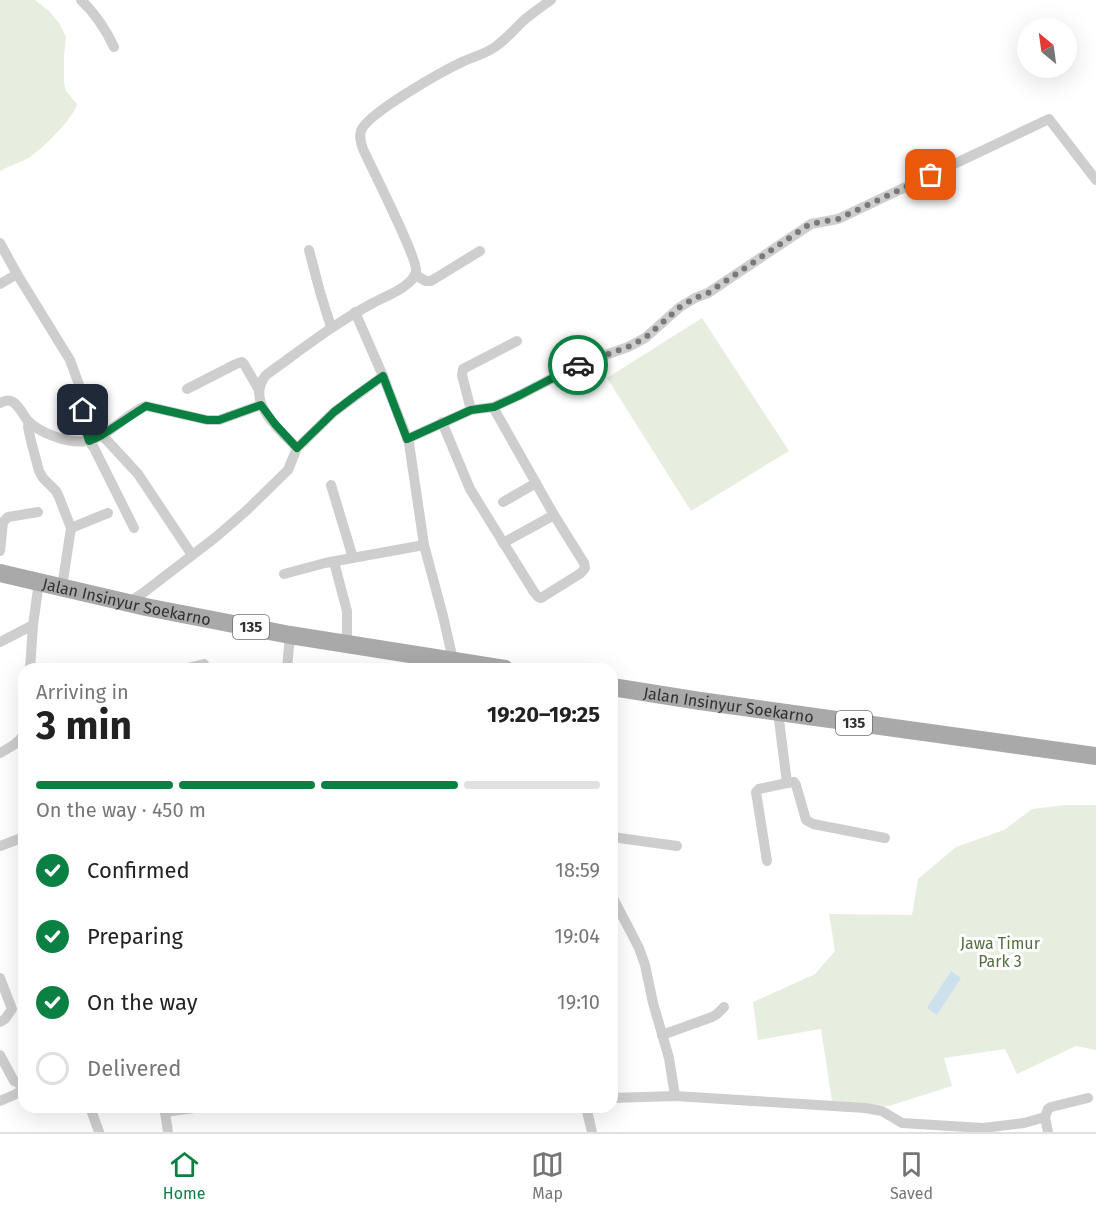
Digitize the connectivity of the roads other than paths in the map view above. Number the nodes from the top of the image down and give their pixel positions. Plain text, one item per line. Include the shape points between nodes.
1 (81, 0) edge
2 (551, 0) edge
3 (114, 47) dead end
4 (1096, 180) edge
5 (0, 243) edge
6 (309, 250) dead end
7 (480, 250) dead end
8 (17, 274) junction
9 (415, 275) junction
10 (0, 284) edge
11 (355, 312) junction
12 (332, 327) junction
13 (517, 341) dead end
14 (383, 376) junction
15 (187, 389) dead end
16 (259, 390) junction
17 (0, 403) edge
18 (261, 405) junction
19 (494, 407) junction
20 (471, 410) junction
21 (29, 422) junction
22 (442, 422) junction
23 (102, 435) junction
24 (407, 439) junction
25 (89, 441) junction
26 (297, 448) junction
27 (536, 483) junction
28 (332, 485) dead end
29 (503, 502) dead end
30 (38, 512) dead end
31 (108, 513) dead end
32 (554, 515) junction
33 (71, 528) junction
34 (134, 528) dead end
35 (503, 543) junction
36 (424, 545) junction
37 (0, 551) edge
38 (192, 555) junction
39 (353, 558) junction
40 (334, 562) junction
41 (0, 573) edge
42 (284, 574) dead end
43 (39, 582) junction
44 (62, 587) junction
45 (128, 603) junction
46 (33, 624) junction
47 (290, 636) junction
48 (0, 642) edge
49 (347, 645) junction
50 (453, 660) junction
51 (30, 663) edge
52 (288, 663) edge
53 (470, 663) edge
54 (618, 688) edge
55 (778, 712) junction
56 (18, 742) edge
57 (0, 753) edge
58 (1096, 756) edge
59 (787, 783) junction
60 (618, 838) edge
61 (885, 838) dead end
62 (18, 839) edge
63 (0, 846) edge
64 (677, 846) dead end
65 (767, 861) dead end
66 (618, 908) edge
67 (0, 978) edge
68 (724, 1007) dead end
69 (0, 1022) edge
70 (662, 1035) junction
71 (0, 1055) edge
72 (18, 1083) edge
73 (18, 1092) edge
74 (675, 1096) junction
75 (618, 1098) edge
76 (1088, 1098) dead end
77 (0, 1101) edge
78 (92, 1113) edge
79 (165, 1113) edge
80 (587, 1113) edge
81 (1045, 1117) junction
82 (902, 1128) edge
83 (1025, 1128) edge
84 (99, 1132) edge
85 (168, 1132) edge
86 (592, 1132) edge
87 (1048, 1132) edge

1 - 3 street via 95,13
2 - 9 street via 493,49 424,83 381,110 361,129 363,149 410,248
4 - 19 street via 1049,120 838,219 810,224 708,293 680,307 645,338 580,364
5 - 8 street
6 - 12 street
7 - 9 street via 431,281
8 - 10 street
8 - 25 street via 70,360 82,393
9 - 11 street via 406,286
11 - 12 street
11 - 14 street
12 - 16 street via 266,375
13 - 20 street via 463,369
14 - 24 street
14 - 26 street via 334,412
15 - 16 street via 242,362
16 - 18 street
17 - 21 street via 14,403
18 - 23 street via 219,420 146,406
18 - 26 street
19 - 20 street
19 - 27 street
20 - 22 street
21 - 25 street via 43,432 77,442
21 - 33 street via 39,471 59,497
22 - 24 street
22 - 35 street via 470,489
23 - 25 street
23 - 38 street via 138,474
24 - 36 street
25 - 34 street
26 - 38 street via 288,470
27 - 29 street
27 - 32 street
28 - 39 street
30 - 37 street via 5,519
31 - 33 street
32 - 35 street
32 - 35 street via 585,568 541,598
33 - 44 street
36 - 39 street
36 - 50 street
38 - 45 street
39 - 40 street
40 - 42 street
40 - 49 street via 347,611
41 - 43 main road, Jalan Insinyur Soekarno / 135
43 - 44 main road, Jalan Insinyur Soekarno / 135
43 - 46 street
44 - 45 main road, Jalan Insinyur Soekarno / 135
45 - 47 main road, Jalan Insinyur Soekarno / 135
46 - 48 street
46 - 51 street
47 - 49 main road, Jalan Insinyur Soekarno / 135
47 - 52 street
49 - 50 main road, Jalan Insinyur Soekarno / 135
50 - 53 main road, Jalan Insinyur Soekarno / 135
54 - 55 main road, Jalan Insinyur Soekarno / 135
55 - 58 main road, Jalan Insinyur Soekarno / 135
55 - 59 street
56 - 57 street
59 - 61 street via 796,785 809,823
59 - 65 street via 756,792
60 - 64 street
62 - 63 street
66 - 70 street via 645,965
67 - 69 street via 12,1009
68 - 70 street via 712,1017
70 - 74 street
71 - 72 street
73 - 77 street
74 - 75 street
74 - 82 street via 865,1108 882,1111
76 - 81 street via 1048,1108
78 - 84 street
79 - 85 street
80 - 86 street
81 - 83 street
81 - 87 street
82 - 83 street

